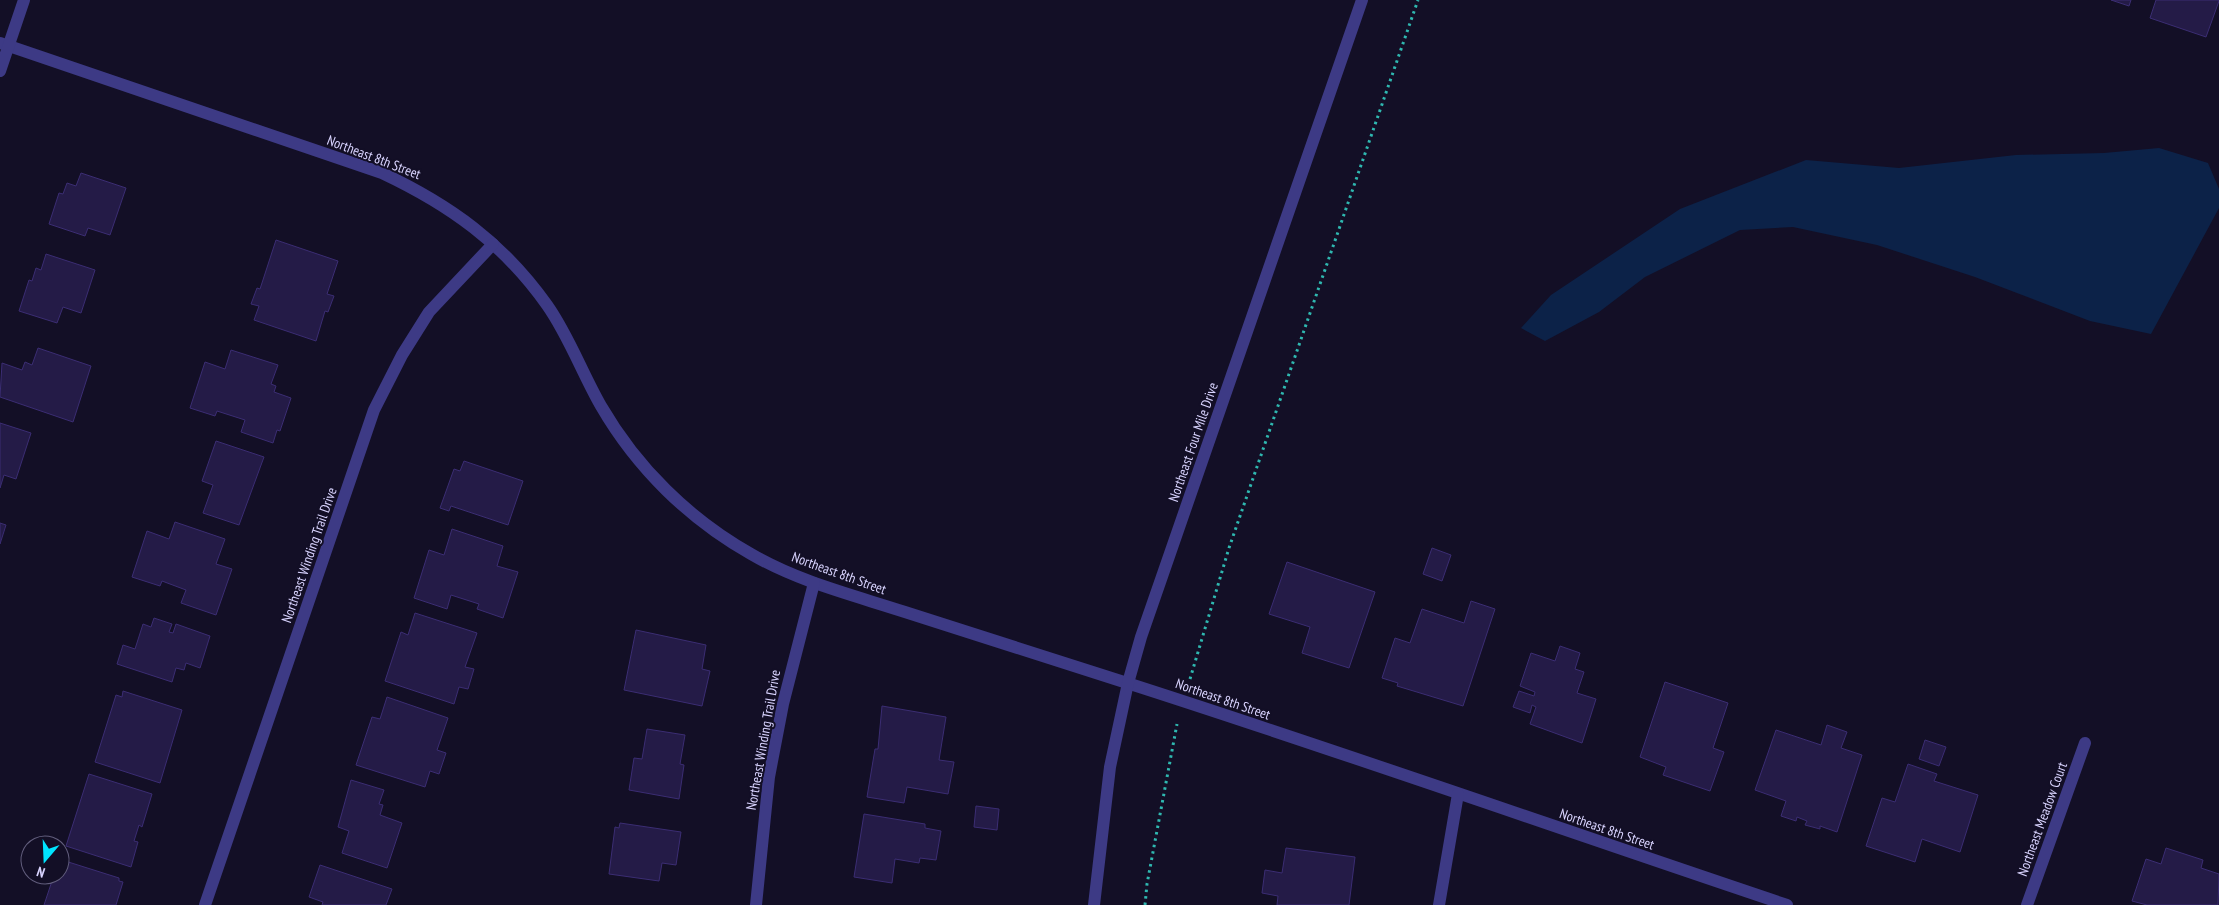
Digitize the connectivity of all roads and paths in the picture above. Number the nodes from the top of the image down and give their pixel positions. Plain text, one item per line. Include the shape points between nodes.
1 (24, 0) edge
2 (1362, 0) edge
3 (1418, 0) edge
4 (4, 45) edge
5 (0, 71) edge
6 (493, 244) junction
7 (814, 583) junction
8 (1128, 683) junction
9 (1183, 701) junction
10 (2085, 743) dead end
11 (1458, 794) junction
12 (205, 905) edge
13 (756, 905) edge
14 (1094, 905) edge
15 (1145, 905) edge
16 (1439, 905) edge
17 (1787, 905) edge
18 (2027, 905) edge

1 - 4 street
2 - 8 street, Northeast Four Mile Drive
3 - 9 path via 1229,548
4 - 5 street
4 - 6 street, Northeast 8th Street via 382,173 455,212
6 - 7 street, Northeast 8th Street via 549,307 602,408 663,489 704,524 754,556
6 - 12 street, Northeast Winding Trail Drive via 429,312 402,355 374,410
7 - 8 street, Northeast 8th Street
7 - 13 street, Northeast Winding Trail Drive via 783,704 769,777
8 - 9 street, Northeast 8th Street
8 - 14 street, Northeast Four Mile Drive via 1110,767
9 - 11 street, Northeast 8th Street
9 - 15 path via 1172,743
10 - 18 street, Northeast Meadow Court
11 - 16 street
11 - 17 street, Northeast 8th Street

